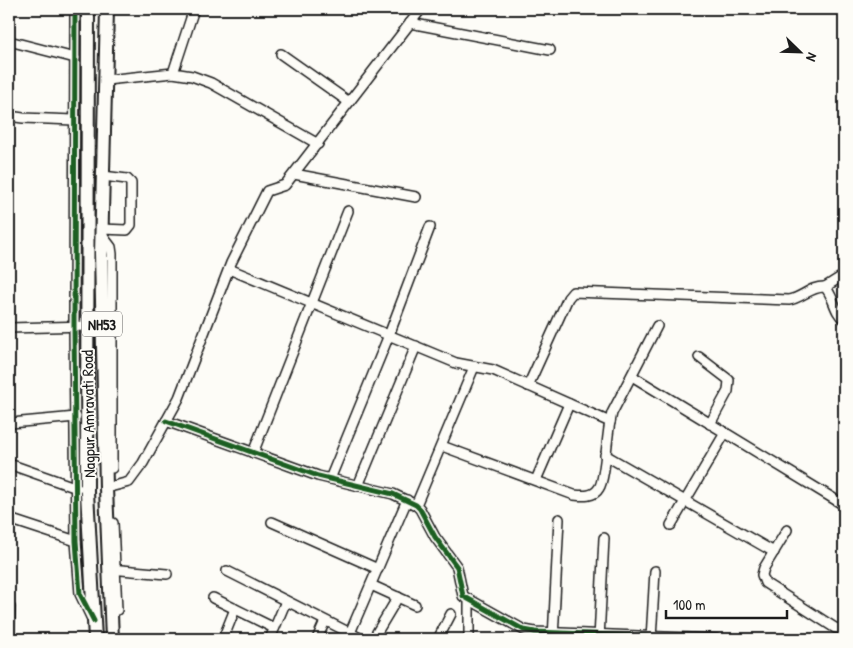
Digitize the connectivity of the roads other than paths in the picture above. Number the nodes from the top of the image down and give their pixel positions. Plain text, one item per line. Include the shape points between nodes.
1 (75, 9) edge
2 (88, 9) edge
3 (107, 9) edge
4 (194, 9) edge
5 (421, 9) edge
6 (410, 23) junction
7 (9, 41) edge
8 (550, 50) dead end
9 (281, 54) dead end
10 (75, 58) junction
11 (174, 73) junction
12 (106, 80) junction
13 (349, 102) junction
14 (9, 116) edge
15 (74, 120) junction
16 (318, 144) junction
17 (294, 174) junction
18 (103, 176) junction
19 (416, 197) dead end
20 (348, 211) dead end
21 (430, 226) dead end
22 (101, 231) junction
23 (228, 269) junction
24 (844, 275) edge
25 (825, 287) junction
26 (311, 303) junction
27 (844, 319) edge
28 (74, 326) junction
29 (88, 326) junction
30 (657, 326) dead end
31 (9, 328) edge
32 (390, 335) junction
33 (416, 346) junction
34 (699, 357) dead end
35 (474, 367) junction
36 (632, 376) junction
37 (528, 386) junction
38 (569, 404) junction
39 (76, 417) junction
40 (166, 421) junction
41 (610, 422) junction
42 (11, 423) dead end
43 (710, 424) junction
44 (725, 433) junction
45 (442, 446) junction
46 (253, 453) junction
47 (605, 456) junction
48 (9, 464) edge
49 (330, 479) junction
50 (536, 480) junction
51 (358, 486) junction
52 (109, 487) junction
53 (76, 488) junction
54 (407, 500) junction
55 (686, 500) junction
56 (416, 505) junction
57 (844, 505) edge
58 (559, 518) dead end
59 (9, 521) edge
60 (272, 522) dead end
61 (672, 525) dead end
62 (787, 530) dead end
63 (604, 538) dead end
64 (76, 541) junction
65 (774, 552) junction
66 (113, 569) junction
67 (378, 569) junction
68 (655, 570) dead end
69 (227, 571) dead end
70 (168, 574) dead end
71 (371, 585) junction
72 (398, 597) junction
73 (213, 598) dead end
74 (469, 600) junction
75 (286, 601) junction
76 (414, 605) dead end
77 (10, 607) edge
78 (235, 609) junction
79 (451, 614) dead end
80 (94, 621) junction
81 (325, 621) junction
82 (844, 626) edge
83 (274, 628) junction
84 (350, 633) junction
85 (554, 636) edge
86 (599, 637) edge
87 (651, 638) edge
88 (9, 639) edge
89 (95, 639) edge
90 (112, 639) edge
91 (117, 639) edge
92 (223, 639) edge
93 (270, 639) edge
94 (317, 639) edge
95 (362, 639) edge
96 (373, 639) edge
97 (438, 639) edge
98 (469, 639) edge
99 (716, 639) edge

1 - 10 street
2 - 29 highway, Nagpur Amravati Road / NH53
3 - 12 highway, Nagpur Amravati Road / NH53
4 - 11 street
5 - 6 street
6 - 8 street
6 - 13 street
7 - 10 street
9 - 13 street
10 - 15 street
11 - 12 street
11 - 16 street via 211,83
12 - 18 highway, Nagpur Amravati Road / NH53
13 - 16 street
14 - 15 street
15 - 28 street
16 - 17 street
17 - 19 street
17 - 23 street via 286,185 268,191
18 - 22 highway, Nagpur Amravati Road / NH53
18 - 22 street via 131,182 131,225 127,230
20 - 26 street
21 - 32 street
22 - 52 highway, Nagpur Amravati Road / NH53
23 - 26 street
23 - 40 street via 179,398
24 - 25 street
25 - 27 street
25 - 37 street via 789,300 573,292
26 - 32 street
26 - 46 street
28 - 29 street
28 - 31 street
28 - 39 street
29 - 80 highway, Nagpur Amravati Road / NH53 via 87,492
30 - 36 street
32 - 33 street
32 - 49 street
33 - 35 street
33 - 51 street
34 - 43 street via 729,380 728,391
35 - 37 street via 493,370
35 - 45 street
36 - 41 street
36 - 43 street
37 - 38 street
38 - 41 street
38 - 50 street
39 - 42 street
39 - 53 street
40 - 46 street
40 - 52 street via 129,482
41 - 47 street
43 - 44 street
44 - 55 street
44 - 57 street
45 - 50 street
45 - 56 street
46 - 49 street
47 - 50 street via 600,488 592,494 574,495
47 - 55 street
48 - 53 street
49 - 51 street
51 - 54 street
52 - 66 highway, Nagpur Amravati Road / NH53
53 - 64 street
54 - 56 street
54 - 67 street
55 - 61 street
55 - 65 street
56 - 74 street via 457,566 461,594
58 - 85 street
59 - 64 street
60 - 67 street
62 - 65 street
63 - 86 street
64 - 80 street via 80,594
65 - 82 street via 762,575 765,583 835,628
66 - 70 street
66 - 90 highway, Nagpur Amravati Road / NH53
66 - 91 street
67 - 71 street
68 - 87 street
69 - 75 street
71 - 72 street
71 - 84 street
72 - 76 street
72 - 96 street
73 - 78 street
74 - 85 street via 524,630
74 - 98 street
75 - 81 street
75 - 83 street
77 - 88 street
78 - 83 street
78 - 92 street
79 - 97 street
80 - 89 highway, Nagpur Amravati Road / NH53
81 - 84 street
81 - 94 street
83 - 93 street
84 - 95 street
85 - 86 street
86 - 87 street
87 - 99 street

